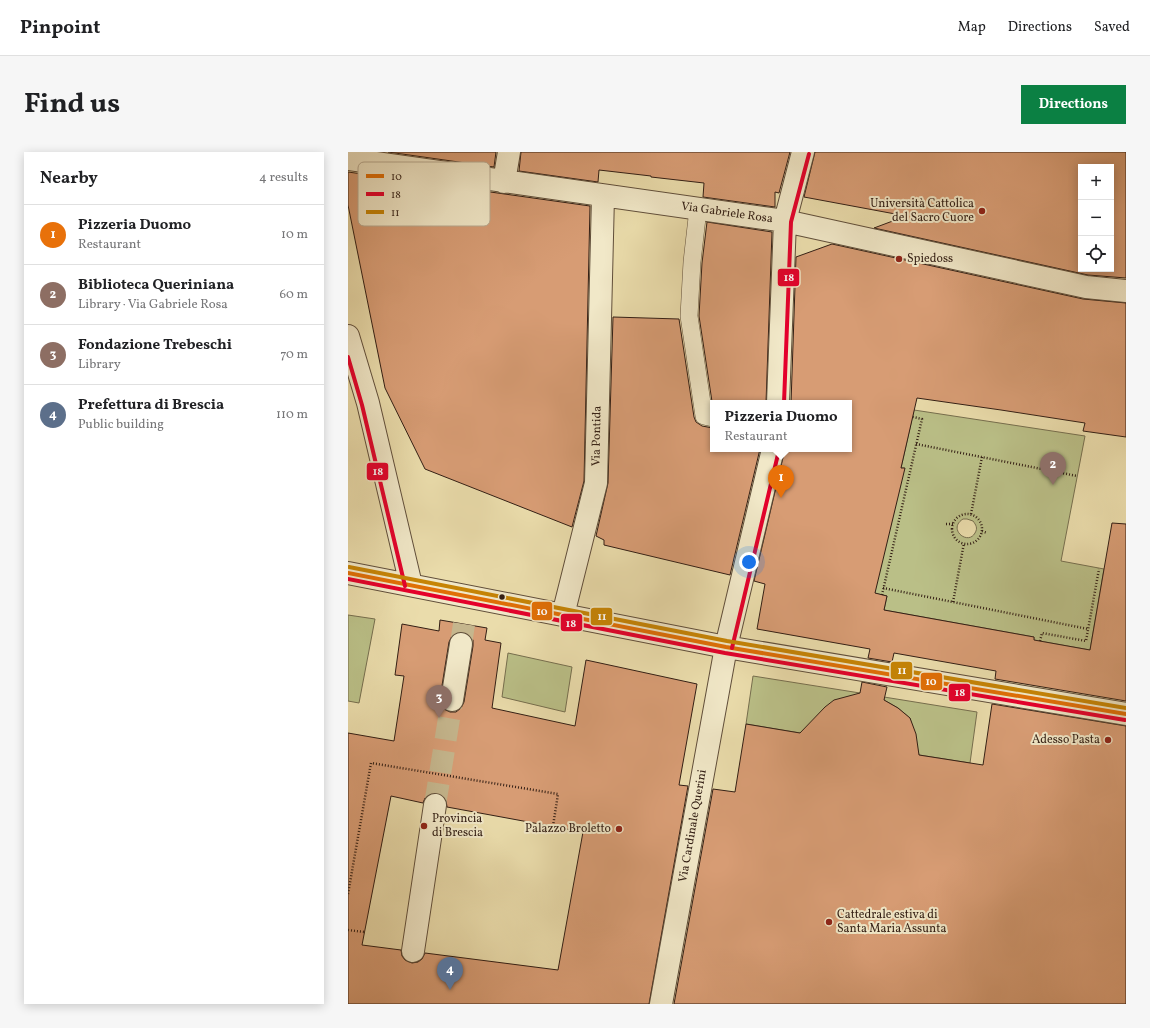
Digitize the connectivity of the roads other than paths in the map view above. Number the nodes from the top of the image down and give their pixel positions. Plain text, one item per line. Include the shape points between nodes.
1 (509, 152) edge
2 (803, 152) edge
3 (348, 159) edge
4 (368, 162) edge
5 (490, 180) edge
6 (504, 182) junction
7 (603, 196) junction
8 (698, 209) junction
9 (785, 221) junction
10 (1126, 291) edge
11 (348, 336) edge
12 (778, 400) edge
13 (710, 417) edge
14 (771, 452) edge
15 (348, 573) edge
16 (411, 585) junction
17 (563, 615) junction
18 (461, 644) tunnel mouth
19 (726, 647) junction
20 (452, 700) tunnel mouth
21 (1126, 714) edge
22 (435, 805) tunnel mouth
23 (413, 951) dead end
24 (661, 1004) edge

1 - 6 street
2 - 9 street
3 - 4 street, Via Gabriele Rosa
5 - 6 street, Via Gabriele Rosa
6 - 7 street, Via Gabriele Rosa
7 - 8 street, Via Gabriele Rosa
7 - 17 street, Via Pontida via 596,483
8 - 9 street, Via Gabriele Rosa
8 - 13 lane via 689,316 704,416
9 - 10 street, Via Gabriele Rosa via 1086,288
9 - 12 street
11 - 16 street via 368,403
14 - 19 street, Via Cardinale Querini
15 - 16 street
16 - 17 street
17 - 19 street
18 - 20 street
19 - 21 street
19 - 24 street, Via Cardinale Querini
22 - 23 street

